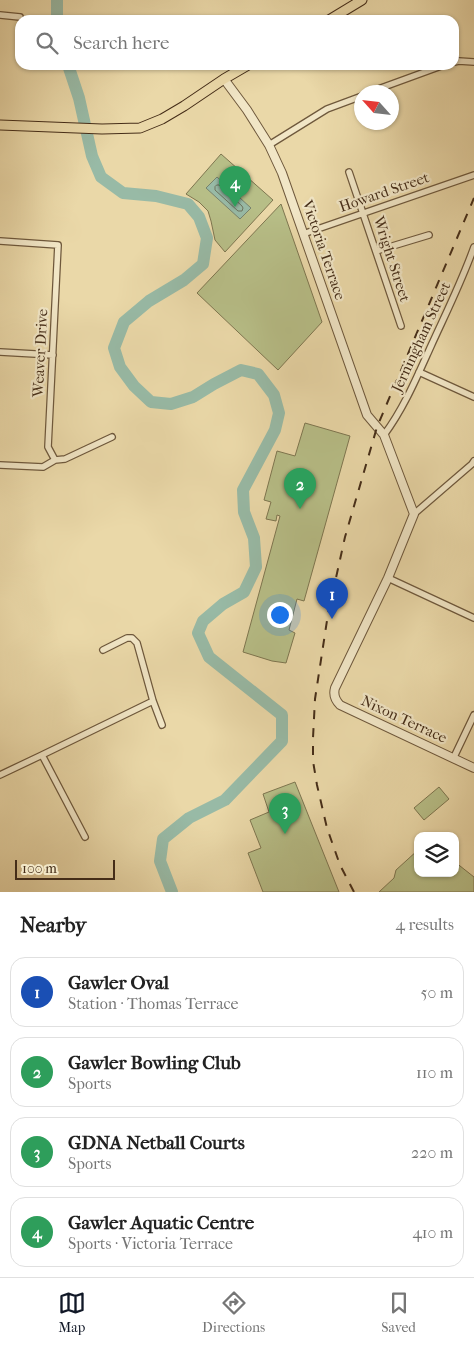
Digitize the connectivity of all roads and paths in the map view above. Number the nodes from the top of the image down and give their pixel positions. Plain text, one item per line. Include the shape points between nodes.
1 (362, 0) edge
2 (0, 15) edge
3 (337, 15) edge
4 (15, 16) edge
5 (459, 61) edge
6 (474, 62) edge
7 (239, 70) edge
8 (430, 70) edge
9 (224, 79) junction
10 (389, 85) edge
11 (354, 99) edge
12 (0, 125) edge
13 (269, 145) junction
14 (349, 172) dead end
15 (474, 175) edge
16 (364, 213) junction
17 (303, 234) junction
18 (429, 235) dead end
19 (0, 241) edge
20 (474, 247) edge
21 (376, 251) junction
22 (401, 326) dead end
23 (0, 352) edge
24 (53, 356) junction
25 (419, 372) junction
26 (474, 397) edge
27 (384, 435) junction
28 (112, 437) dead end
29 (55, 460) junction
30 (473, 463) edge
31 (0, 465) edge
32 (414, 514) junction
33 (388, 578) junction
34 (474, 618) edge
35 (103, 650) dead end
36 (153, 701) junction
37 (474, 715) edge
38 (162, 725) dead end
39 (42, 754) junction
40 (454, 758) junction
41 (474, 768) edge
42 (0, 775) edge
43 (85, 837) dead end

1 - 3 main road
2 - 4 street
5 - 6 street
7 - 9 main road
8 - 10 street
9 - 12 main road via 162,119 140,128
9 - 13 street, Victoria Terrace
11 - 13 street via 327,109
13 - 17 street, Victoria Terrace
14 - 16 street, Wright Street
15 - 16 street, Howard Street
16 - 17 street, Howard Street
16 - 21 street, Wright Street
17 - 27 street, Victoria Terrace via 367,416
18 - 21 street
19 - 24 street, Weaver Drive via 58,245
20 - 25 street, Jerningham Street
21 - 22 street, Wright Street
23 - 24 street
24 - 29 street, Weaver Drive via 48,447
25 - 26 street
25 - 27 street, Jerningham Street via 397,417
27 - 32 street
28 - 29 street
29 - 31 street via 43,468
30 - 32 street
32 - 33 street
33 - 34 street
33 - 40 street, Nixon Terrace via 335,688 335,697 340,705
35 - 36 street via 127,638 137,643
36 - 38 street
36 - 39 street
37 - 40 street
39 - 42 street
39 - 43 street
40 - 41 street, Nixon Terrace

